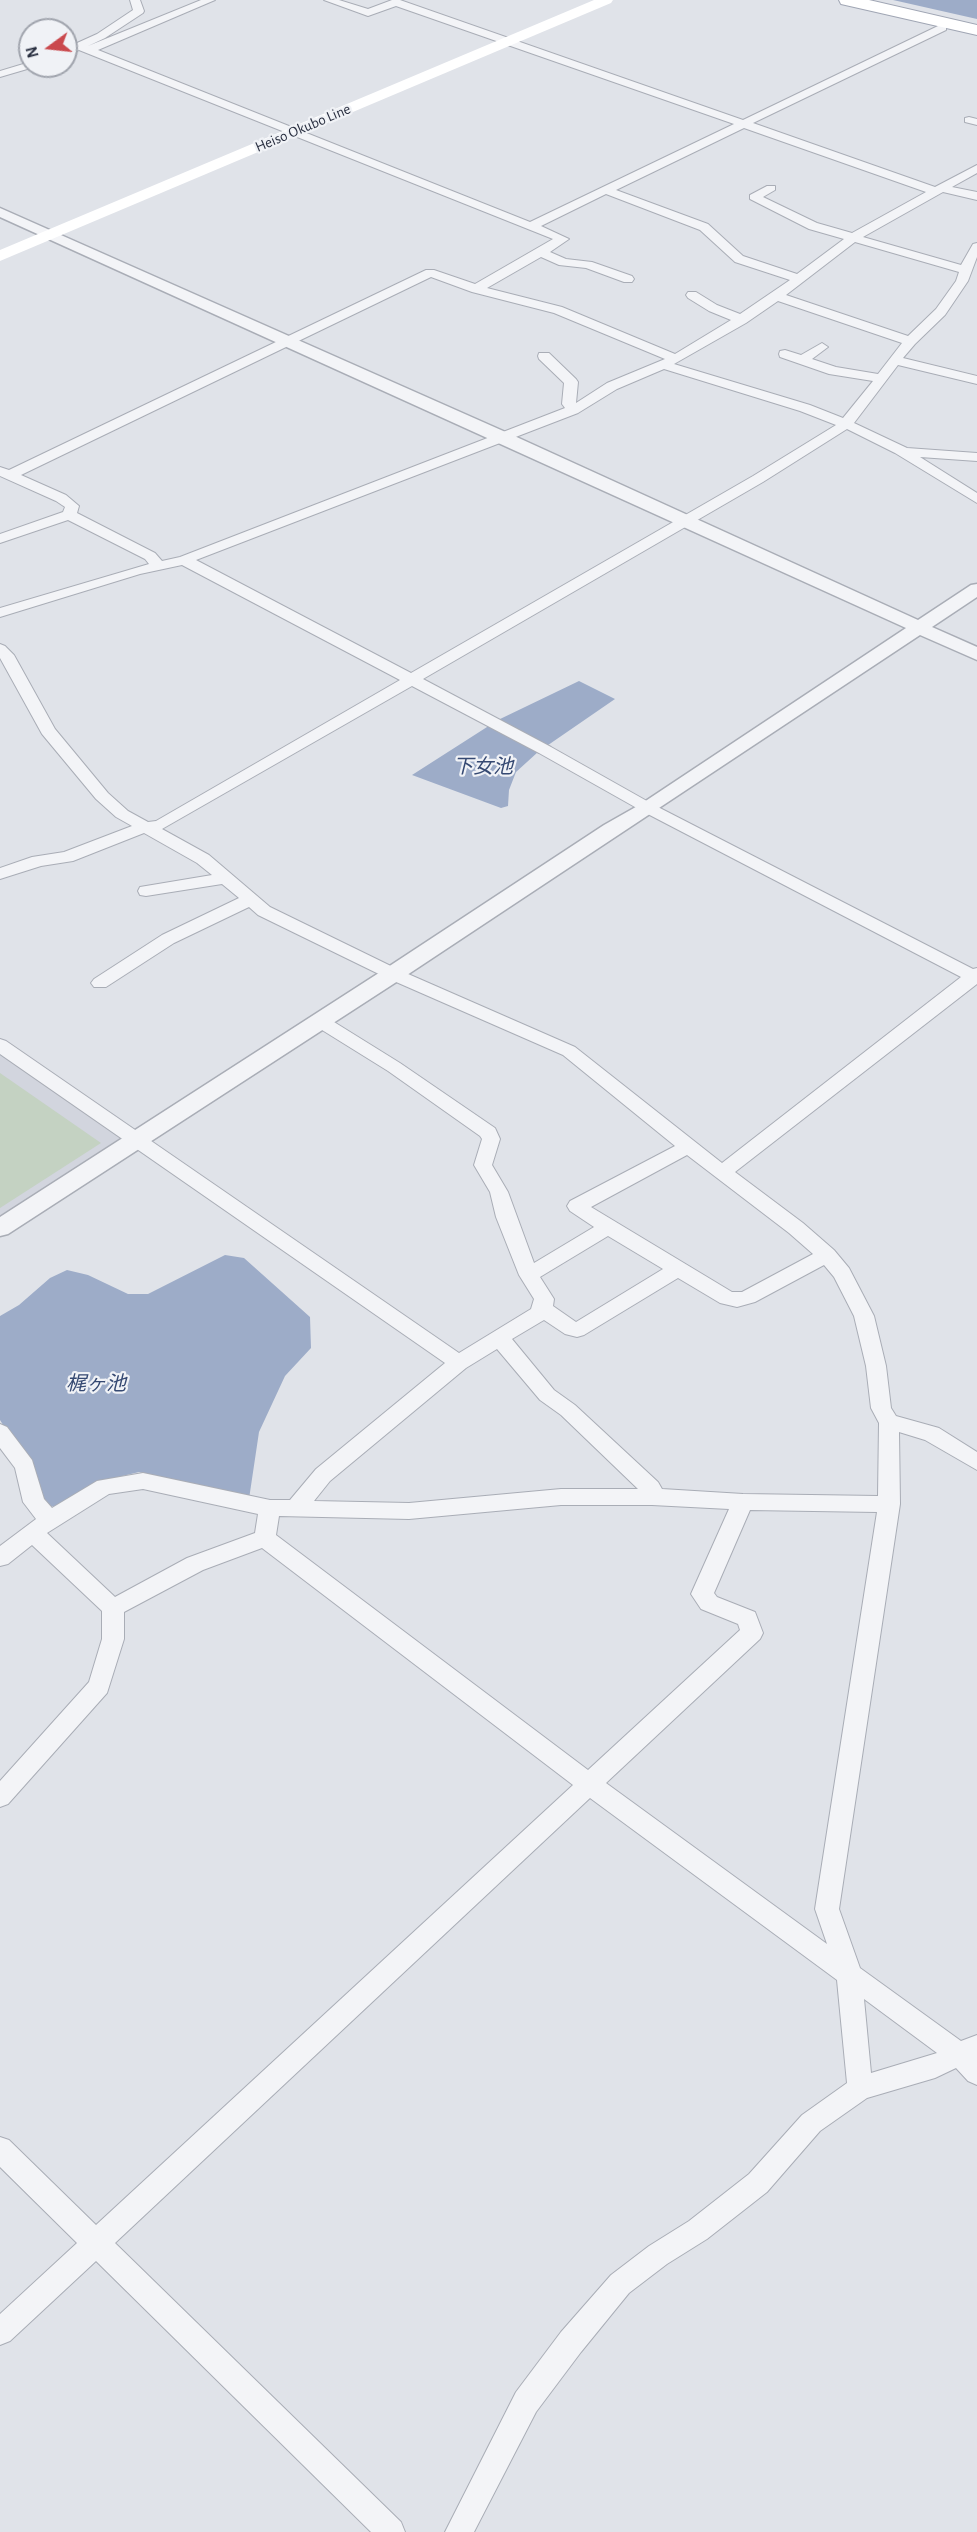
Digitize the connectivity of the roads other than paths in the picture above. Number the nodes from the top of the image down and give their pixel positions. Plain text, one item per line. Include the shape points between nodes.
1 (135, 0) edge
2 (210, 0) edge
3 (329, 0) edge
4 (606, 0) edge
5 (847, 0) edge
6 (869, 0) edge
7 (977, 25) edge
8 (942, 28) dead end
9 (977, 30) edge
10 (508, 40) junction
11 (84, 48) junction
12 (78, 49) edge
13 (18, 69) edge
14 (0, 74) edge
15 (742, 125) junction
16 (295, 132) junction
17 (977, 168) edge
18 (771, 188) dead end
19 (938, 189) junction
20 (606, 190) junction
21 (977, 196) edge
22 (0, 212) edge
23 (531, 226) junction
24 (50, 235) junction
25 (854, 237) junction
26 (977, 247) edge
27 (541, 252) junction
28 (0, 256) edge
29 (970, 270) edge
30 (628, 279) dead end
31 (799, 279) junction
32 (476, 289) junction
33 (692, 295) dead end
34 (777, 296) junction
35 (742, 320) junction
36 (289, 341) junction
37 (910, 341) junction
38 (822, 347) dead end
39 (785, 354) dead end
40 (544, 356) dead end
41 (801, 360) junction
42 (895, 360) junction
43 (669, 362) junction
44 (880, 378) junction
45 (977, 380) edge
46 (573, 410) junction
47 (846, 424) junction
48 (504, 438) junction
49 (900, 451) junction
50 (977, 457) edge
51 (5, 473) edge
52 (977, 499) edge
53 (69, 515) junction
54 (684, 521) junction
55 (0, 539) edge
56 (184, 560) junction
57 (158, 566) junction
58 (977, 589) edge
59 (2, 609) edge
60 (919, 628) junction
61 (0, 649) edge
62 (977, 654) edge
63 (409, 680) junction
64 (648, 808) junction
65 (145, 826) junction
66 (0, 874) edge
67 (227, 878) junction
68 (146, 891) dead end
69 (251, 899) junction
70 (393, 974) junction
71 (976, 976) edge
72 (100, 983) dead end
73 (320, 1021) junction
74 (0, 1045) edge
75 (135, 1139) junction
76 (689, 1146) junction
77 (723, 1172) junction
78 (608, 1227) junction
79 (0, 1228) edge
80 (827, 1255) junction
81 (678, 1269) junction
82 (529, 1275) junction
83 (543, 1309) junction
84 (500, 1338) junction
85 (459, 1363) junction
86 (889, 1423) junction
87 (0, 1432) edge
88 (977, 1462) edge
89 (652, 1497) junction
90 (744, 1502) junction
91 (889, 1504) junction
92 (270, 1508) junction
93 (295, 1509) junction
94 (41, 1527) junction
95 (265, 1538) junction
96 (0, 1558) edge
97 (113, 1608) junction
98 (591, 1784) junction
99 (1, 1793) edge
100 (849, 1971) junction
101 (971, 2058) edge
102 (860, 2088) junction
103 (0, 2149) edge
104 (96, 2244) junction
105 (0, 2332) edge
106 (391, 2532) edge
107 (459, 2532) edge

1 - 11 street via 139,11
2 - 11 street
3 - 10 street via 368,13 396,2
4 - 10 main road, Heiso Okubo Line
5 - 9 main road
6 - 7 main road
8 - 15 street
10 - 15 street
10 - 16 main road, Heiso Okubo Line
11 - 12 street
11 - 16 street
13 - 14 street
15 - 19 street
15 - 20 street
16 - 23 street
16 - 24 main road, Heiso Okubo Line
17 - 19 street
18 - 25 street via 754,197 813,226
19 - 21 street
19 - 25 street
20 - 23 street
20 - 31 street via 704,226 739,259
22 - 24 street
23 - 27 street via 563,239
24 - 28 main road, Heiso Okubo Line
24 - 36 street
25 - 29 street
25 - 31 street
26 - 29 street
27 - 30 street via 563,262 588,265
27 - 32 street
29 - 37 street via 941,312
31 - 34 street
32 - 36 street via 430,273
32 - 43 street via 558,310
33 - 35 street
34 - 35 street
34 - 37 street
35 - 43 street
36 - 48 street
36 - 51 street
37 - 42 street
38 - 41 street
39 - 41 street
40 - 46 street via 571,382 569,404
41 - 44 street via 834,371
42 - 44 street
42 - 45 street
43 - 46 street via 612,386
43 - 47 street
44 - 47 street
46 - 48 street
47 - 49 street
47 - 54 street
48 - 54 street
48 - 56 street
49 - 50 street
49 - 52 street
51 - 53 street via 61,498 72,506
53 - 55 street
53 - 57 street via 150,556
54 - 60 street
54 - 63 street
56 - 57 street
56 - 63 street
57 - 59 street
58 - 60 street
60 - 62 street
60 - 64 street
61 - 65 street via 48,731 71,760 122,814
63 - 64 street
63 - 65 street via 160,825
64 - 70 street via 610,829
64 - 71 street
65 - 66 street via 67,857 38,861
65 - 67 street via 203,859
67 - 68 street
67 - 69 street
69 - 70 street via 264,911
69 - 72 street via 168,939
70 - 73 street
70 - 76 street via 569,1051
71 - 77 street
73 - 75 street
73 - 82 street via 488,1132 491,1138 483,1165 499,1192
74 - 75 street
75 - 79 street
75 - 85 street
76 - 77 street
76 - 78 street via 577,1206
77 - 80 street
78 - 81 street
78 - 82 street
80 - 81 street via 737,1300
80 - 86 street via 842,1273 864,1316 881,1408
81 - 83 street via 577,1330
82 - 83 street via 544,1299
83 - 84 street
84 - 85 street
84 - 89 street via 547,1395 651,1488
85 - 93 street via 323,1475
86 - 88 street via 932,1434
86 - 91 street
87 - 94 street via 25,1466
89 - 90 street
89 - 93 street via 561,1497 409,1511
90 - 91 street
90 - 98 street via 702,1594 709,1604 747,1618 752,1633
91 - 100 street via 826,1909
92 - 93 street
92 - 94 street via 143,1480 104,1487
92 - 95 street
94 - 96 street
94 - 97 street
95 - 97 street via 195,1564
95 - 98 street
97 - 99 street via 113,1639 99,1686
98 - 100 street
98 - 104 street
100 - 101 street
100 - 102 street
101 - 102 street
102 - 107 street via 811,2123 758,2182 620,2284 526,2402
103 - 104 street
104 - 105 street
104 - 106 street

